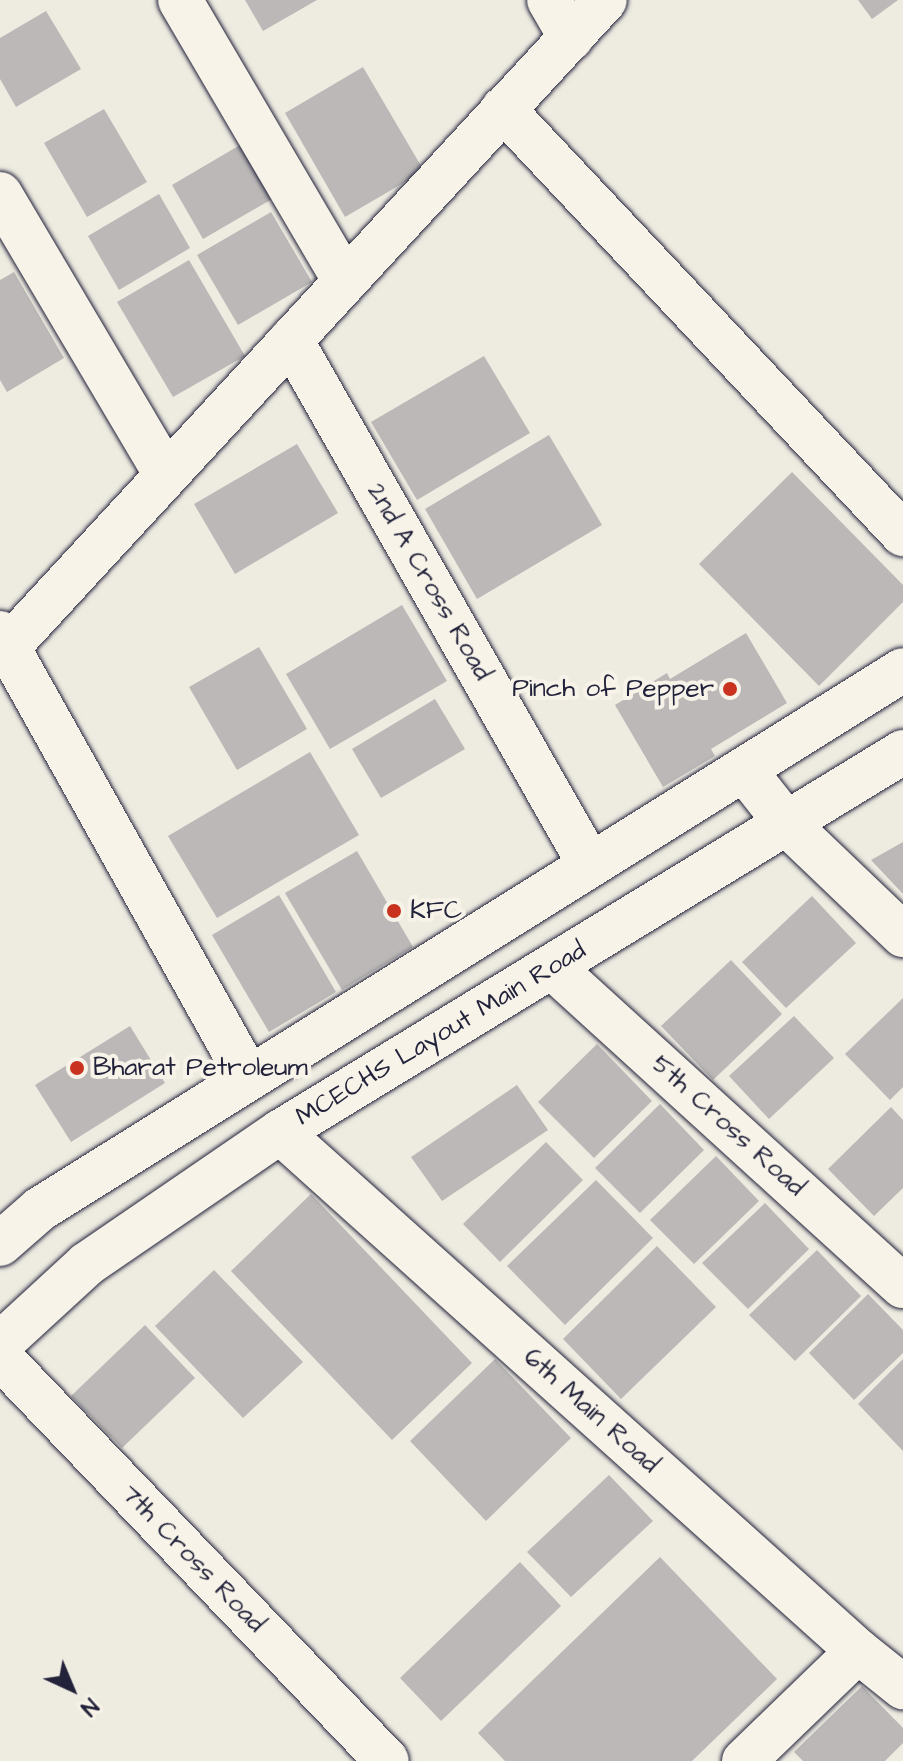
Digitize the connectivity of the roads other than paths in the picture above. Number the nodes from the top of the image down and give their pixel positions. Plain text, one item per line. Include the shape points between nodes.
1 (180, 0) edge
2 (549, 0) edge
3 (605, 0) edge
4 (571, 38) junction
5 (503, 109) junction
6 (0, 194) edge
7 (345, 281) junction
8 (291, 340) junction
9 (166, 475) junction
10 (903, 534) edge
11 (4, 640) edge
12 (903, 670) edge
13 (903, 752) edge
14 (745, 771) junction
15 (787, 824) junction
16 (590, 865) junction
17 (903, 935) edge
18 (552, 967) junction
19 (248, 1077) junction
20 (280, 1132) junction
21 (0, 1244) edge
22 (903, 1286) edge
23 (0, 1344) edge
24 (0, 1357) edge
25 (858, 1651) junction
26 (903, 1687) edge
27 (387, 1761) edge
28 (744, 1761) edge

1 - 7 street
2 - 4 street
3 - 4 street
4 - 5 street
5 - 7 street
5 - 10 street
6 - 9 street
7 - 8 street
8 - 9 street
8 - 16 street, 2nd A Cross Road
9 - 11 street
11 - 19 street
12 - 14 street
13 - 15 street, MCECHS Layout Main Road
14 - 15 street
14 - 16 street
15 - 17 street
15 - 18 street, MCECHS Layout Main Road
16 - 19 street
18 - 20 street, MCECHS Layout Main Road
18 - 22 street, 5th Cross Road
19 - 21 street via 40,1209
20 - 23 street, MCECHS Layout Main Road via 87,1264
20 - 25 street, 6th Main Road
24 - 27 street, 7th Cross Road
25 - 26 street, 6th Main Road
25 - 28 street

